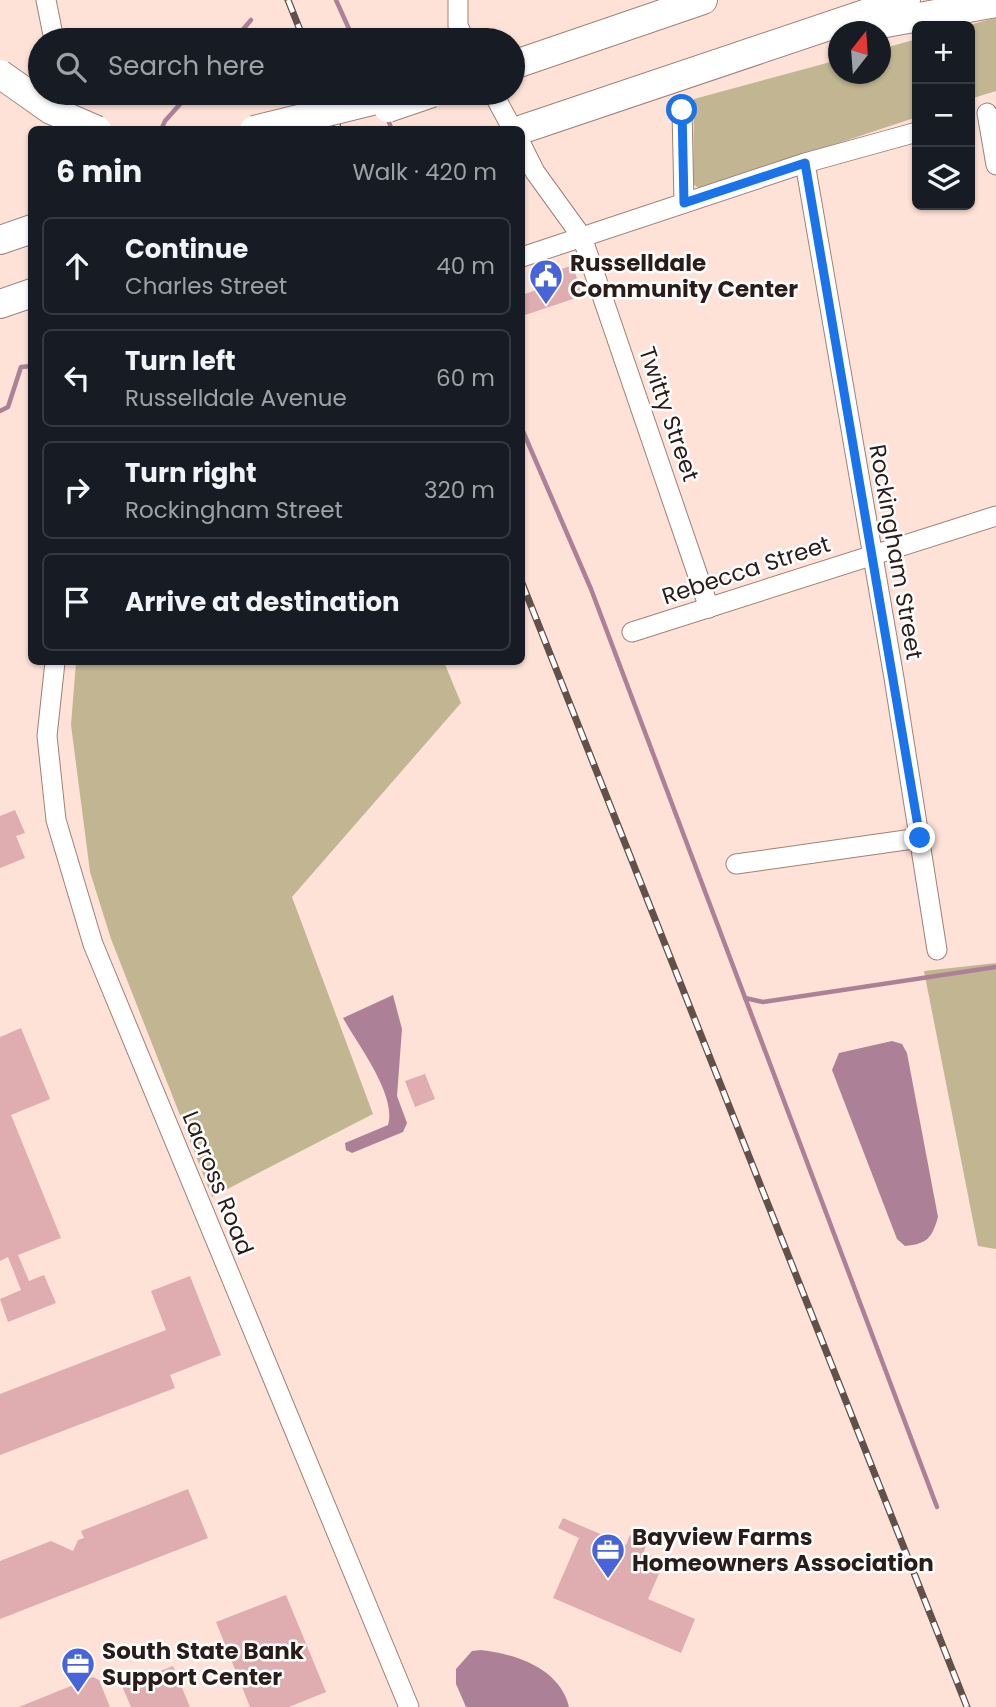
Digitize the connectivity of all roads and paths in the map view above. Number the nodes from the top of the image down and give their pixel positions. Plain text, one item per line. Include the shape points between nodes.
1 (46, 0) edge
2 (458, 0) edge
3 (703, 0) edge
4 (906, 0) edge
5 (996, 3) edge
6 (891, 24) edge
7 (52, 28) edge
8 (459, 28) edge
9 (828, 36) edge
10 (740, 56) junction
11 (525, 61) edge
12 (0, 74) edge
13 (28, 94) edge
14 (44, 105) edge
15 (60, 105) edge
16 (356, 105) edge
17 (397, 105) edge
18 (499, 105) edge
19 (682, 110) dead end
20 (984, 113) edge
21 (62, 126) edge
22 (88, 126) edge
23 (270, 126) edge
24 (337, 126) edge
25 (511, 126) edge
26 (525, 128) edge
27 (912, 133) edge
28 (525, 152) edge
29 (805, 163) junction
30 (996, 165) edge
31 (684, 203) junction
32 (28, 230) edge
33 (582, 237) junction
34 (0, 240) edge
35 (525, 256) edge
36 (28, 294) edge
37 (0, 304) edge
38 (996, 516) edge
39 (871, 556) junction
40 (709, 608) junction
41 (632, 632) dead end
42 (55, 665) edge
43 (920, 838) junction
44 (736, 864) dead end
45 (937, 950) dead end
46 (409, 1707) edge

1 - 7 street
2 - 8 street
3 - 11 highway
4 - 10 highway
5 - 6 highway
9 - 10 highway
10 - 26 highway
12 - 13 highway, bridge
14 - 22 highway, bridge
15 - 21 street
16 - 23 highway, bridge
17 - 24 highway, bridge
18 - 25 street
19 - 31 street
20 - 30 street
27 - 29 street
28 - 33 street, Twitty Street
29 - 31 street
29 - 39 street, Rockingham Street
31 - 33 street
32 - 34 highway
33 - 35 street
33 - 40 street, Twitty Street
36 - 37 highway
38 - 39 street, Rebecca Street
39 - 40 street, Rebecca Street
39 - 43 street, Rockingham Street
40 - 41 street, Rebecca Street
42 - 46 street, Lacross Road via 47,736 56,820 93,944
43 - 44 street
43 - 45 street, Rockingham Street

